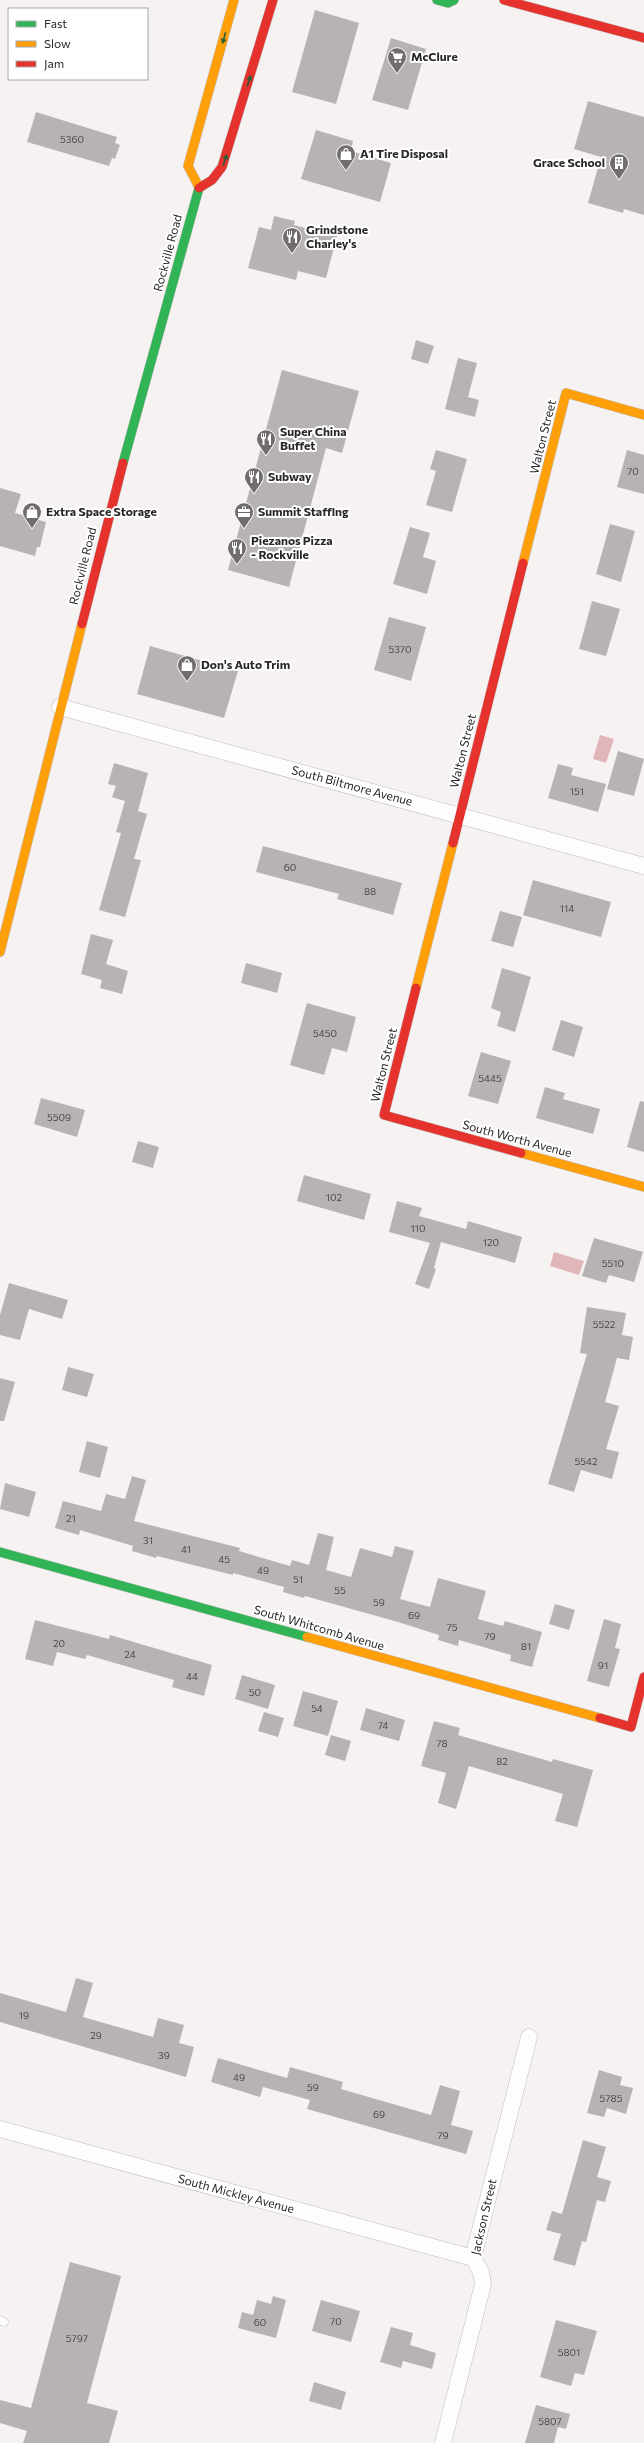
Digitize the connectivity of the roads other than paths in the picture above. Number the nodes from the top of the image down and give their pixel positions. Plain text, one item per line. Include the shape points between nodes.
1 (234, 0) edge
2 (273, 0) edge
3 (437, 0) edge
4 (454, 0) edge
5 (504, 0) edge
6 (644, 38) edge
7 (199, 188) junction
8 (644, 415) edge
9 (60, 707) junction
10 (459, 816) junction
11 (644, 866) edge
12 (0, 948) edge
13 (384, 1115) joint
14 (644, 1187) edge
15 (0, 1552) edge
16 (644, 1677) edge
17 (529, 2037) dead end
18 (0, 2129) edge
19 (473, 2258) junction
20 (443, 2443) edge

1 -> 7 street via 188,166
7 -> 2 street via 212,180 222,167
3 - 4 street via 448,3
5 - 6 street
7 - 9 street, Rockville Road via 114,493
8 - 10 street, Walton Street via 566,393
9 - 10 street, South Biltmore Avenue
9 - 12 street, Rockville Road
10 - 11 street, South Biltmore Avenue
10 - 13 street, Walton Street
13 - 14 street, South Worth Avenue
15 - 16 street, South Whitcomb Avenue via 631,1727
17 - 19 street, Jackson Street
18 - 19 street, South Mickley Avenue
19 - 20 street, Jackson Street via 481,2272 483,2284

